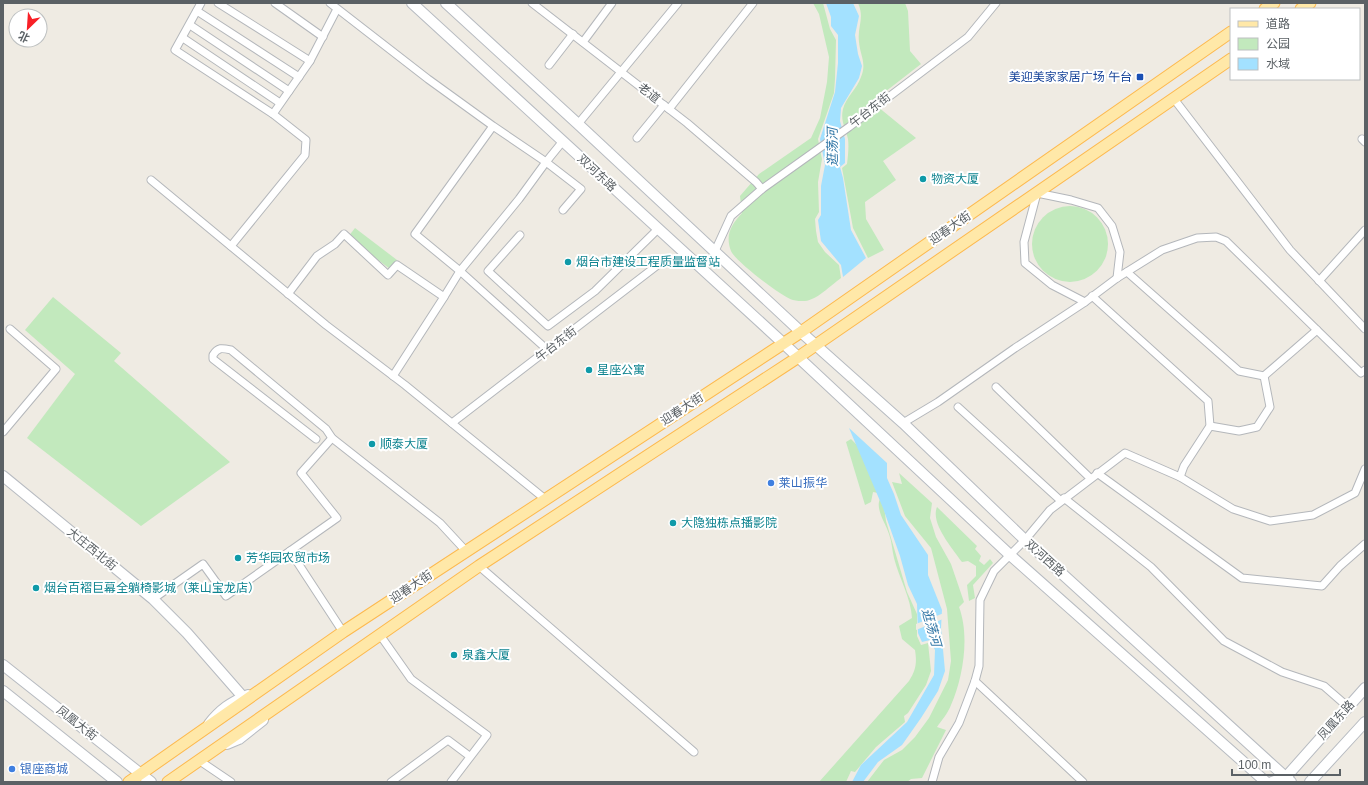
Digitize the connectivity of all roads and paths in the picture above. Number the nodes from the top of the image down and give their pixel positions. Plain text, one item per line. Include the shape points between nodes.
1 (201, 3) edge
2 (218, 3) edge
3 (275, 3) edge
4 (330, 3) edge
5 (412, 3) edge
6 (446, 3) edge
7 (532, 3) edge
8 (612, 3) edge
9 (678, 3) edge
10 (753, 3) edge
11 (996, 3) edge
12 (337, 9) junction
13 (197, 11) junction
14 (190, 25) junction
15 (1230, 33) edge
16 (573, 34) junction
17 (323, 37) junction
18 (183, 38) junction
19 (583, 42) junction
20 (1230, 60) edge
21 (310, 61) junction
22 (549, 65) dead end
23 (621, 72) junction
24 (298, 77) junction
25 (289, 91) junction
26 (1174, 99) junction
27 (280, 103) junction
28 (666, 107) junction
29 (273, 114) junction
30 (578, 124) junction
31 (493, 126) junction
32 (637, 138) dead end
33 (563, 141) junction
34 (546, 162) junction
35 (151, 180) dead end
36 (762, 189) junction
37 (1037, 193) junction
38 (563, 210) dead end
39 (658, 229) junction
40 (1365, 230) edge
41 (520, 235) dead end
42 (231, 246) junction
43 (714, 251) junction
44 (659, 264) dead end
45 (460, 271) junction
46 (1127, 272) junction
47 (1117, 278) junction
48 (1319, 280) junction
49 (288, 294) junction
50 (1092, 296) junction
51 (444, 297) junction
52 (1084, 302) junction
53 (10, 329) dead end
54 (1365, 329) edge
55 (1317, 330) junction
56 (801, 332) junction
57 (783, 343) junction
58 (816, 344) junction
59 (542, 345) dead end
60 (797, 358) junction
61 (1363, 371) edge
62 (393, 376) junction
63 (1264, 376) junction
64 (1365, 381) edge
65 (996, 387) dead end
66 (958, 407) dead end
67 (452, 423) junction
68 (903, 423) junction
69 (1210, 426) junction
70 (3, 432) edge
71 (332, 438) junction
72 (316, 439) dead end
73 (1365, 468) edge
74 (1097, 473) junction
75 (3, 476) edge
76 (1180, 477) junction
77 (1090, 478) junction
78 (545, 499) junction
79 (1063, 500) junction
80 (1025, 540) junction
81 (1365, 544) edge
82 (465, 550) junction
83 (290, 551) junction
84 (1010, 555) junction
85 (479, 566) junction
86 (153, 599) junction
87 (343, 632) junction
88 (380, 636) junction
89 (3, 665) edge
90 (975, 681) junction
91 (1365, 688) edge
92 (259, 690) junction
93 (3, 691) edge
94 (243, 697) junction
95 (1348, 707) junction
96 (1365, 722) edge
97 (206, 729) junction
98 (694, 752) dead end
99 (468, 755) dead end
100 (200, 761) junction
101 (141, 774) junction
102 (1289, 780) edge
103 (117, 782) edge
104 (130, 782) edge
105 (151, 782) edge
106 (168, 782) edge
107 (231, 782) edge
108 (391, 782) edge
109 (451, 782) edge
110 (932, 782) edge
111 (1083, 782) edge
112 (1266, 782) edge
113 (1272, 782) edge
114 (1310, 782) edge

1 - 13 street
2 - 21 street
3 - 17 street
4 - 12 street
5 - 33 street, 双河东路
6 - 30 street, 双河东路
7 - 16 street, 老道
8 - 19 street
9 - 23 street
10 - 28 street
11 - 36 street, 午台东街 via 968,37
12 - 17 street
12 - 31 street
13 - 14 street
13 - 24 street
14 - 18 street
14 - 25 street
15 - 56 main road, 迎春大街
16 - 19 street, 老道
16 - 22 street
17 - 21 street
18 - 27 street
18 - 29 street via 175,50
19 - 23 street, 老道
20 - 26 main road, 迎春大街
21 - 24 street
23 - 28 street, 老道
23 - 30 street
24 - 25 street
25 - 27 street
26 - 37 main road, 迎春大街
26 - 48 street via 1290,250
27 - 29 street
28 - 32 street
28 - 36 street, 老道
29 - 42 street via 306,140 305,155
30 - 43 street, 双河东路
31 - 34 street
31 - 45 street via 415,234
33 - 34 street
33 - 39 street, 双河东路
34 - 38 street via 581,189
34 - 45 street
35 - 42 street
36 - 43 street, 午台东街 via 731,216
37 - 47 street via 1098,208 1112,226 1120,252
37 - 52 street via 1024,242 1025,263 1052,285
37 - 58 main road, 迎春大街
39 - 41 street via 595,290 548,326 488,271
39 - 57 street, 双河东路
40 - 48 street
42 - 49 street
43 - 56 street, 双河东路
44 - 67 street, 午台东街
45 - 51 street
45 - 59 street
46 - 47 street
46 - 55 street via 1162,250 1197,238 1216,237 1226,241
46 - 63 street via 1240,371
47 - 50 street
48 - 54 street
49 - 51 street via 317,256 335,244 344,234 388,275 396,265
49 - 62 street
50 - 52 street
50 - 69 street via 1208,401
51 - 62 street
52 - 68 street
53 - 70 street via 56,369
55 - 61 street
55 - 63 street
56 - 57 main road, 迎春大街
56 - 58 street, 双河西路
57 - 60 street, 双河西路
57 - 78 main road, 迎春大街
58 - 60 main road, 迎春大街
58 - 68 street, 双河西路
60 - 84 street, 双河西路
60 - 85 main road, 迎春大街
61 - 64 street
62 - 67 street
63 - 69 street via 1270,407 1258,427 1239,431
65 - 77 street
66 - 79 street
67 - 78 street
68 - 80 street, 双河西路
69 - 76 street via 1184,466
71 - 72 street via 326,429 231,350 216,350 213,359
71 - 82 street via 440,523
71 - 83 street via 301,474 337,518
73 - 76 street via 1355,493 1313,515 1270,521 1233,509
74 - 76 street via 1125,453
74 - 77 street
74 - 81 street via 1242,578 1322,586
75 - 86 street, 大庄西北街
77 - 79 street
78 - 82 main road, 迎春大街
79 - 80 street via 1050,510
79 - 95 street via 1150,567 1224,641 1282,672 1324,686
80 - 84 street
80 - 102 street, 双河西路
82 - 87 main road, 迎春大街
83 - 86 street via 226,596 203,564
83 - 87 street
84 - 90 street via 994,571 980,600 979,660
84 - 112 street, 双河西路
85 - 88 main road, 迎春大街
85 - 98 street
86 - 94 street, 大庄西北街 via 187,633
87 - 92 main road, 迎春大街
88 - 100 main road, 迎春大街
88 - 109 street via 411,679 487,735
89 - 101 street, 凤凰大街
90 - 110 street via 959,722 938,756
90 - 111 street
91 - 95 street, 凤凰东路
92 - 94 street
92 - 97 main road, 迎春大街
93 - 103 street, 凤凰大街
94 - 97 street via 218,712
95 - 102 street, 凤凰东路
96 - 114 street, 凤凰东路
97 - 101 main road, 迎春大街
99 - 108 street via 448,740
100 - 106 main road, 迎春大街
100 - 107 street
101 - 104 main road, 迎春大街
101 - 105 street, 凤凰大街
102 - 113 street, 凤凰东路

